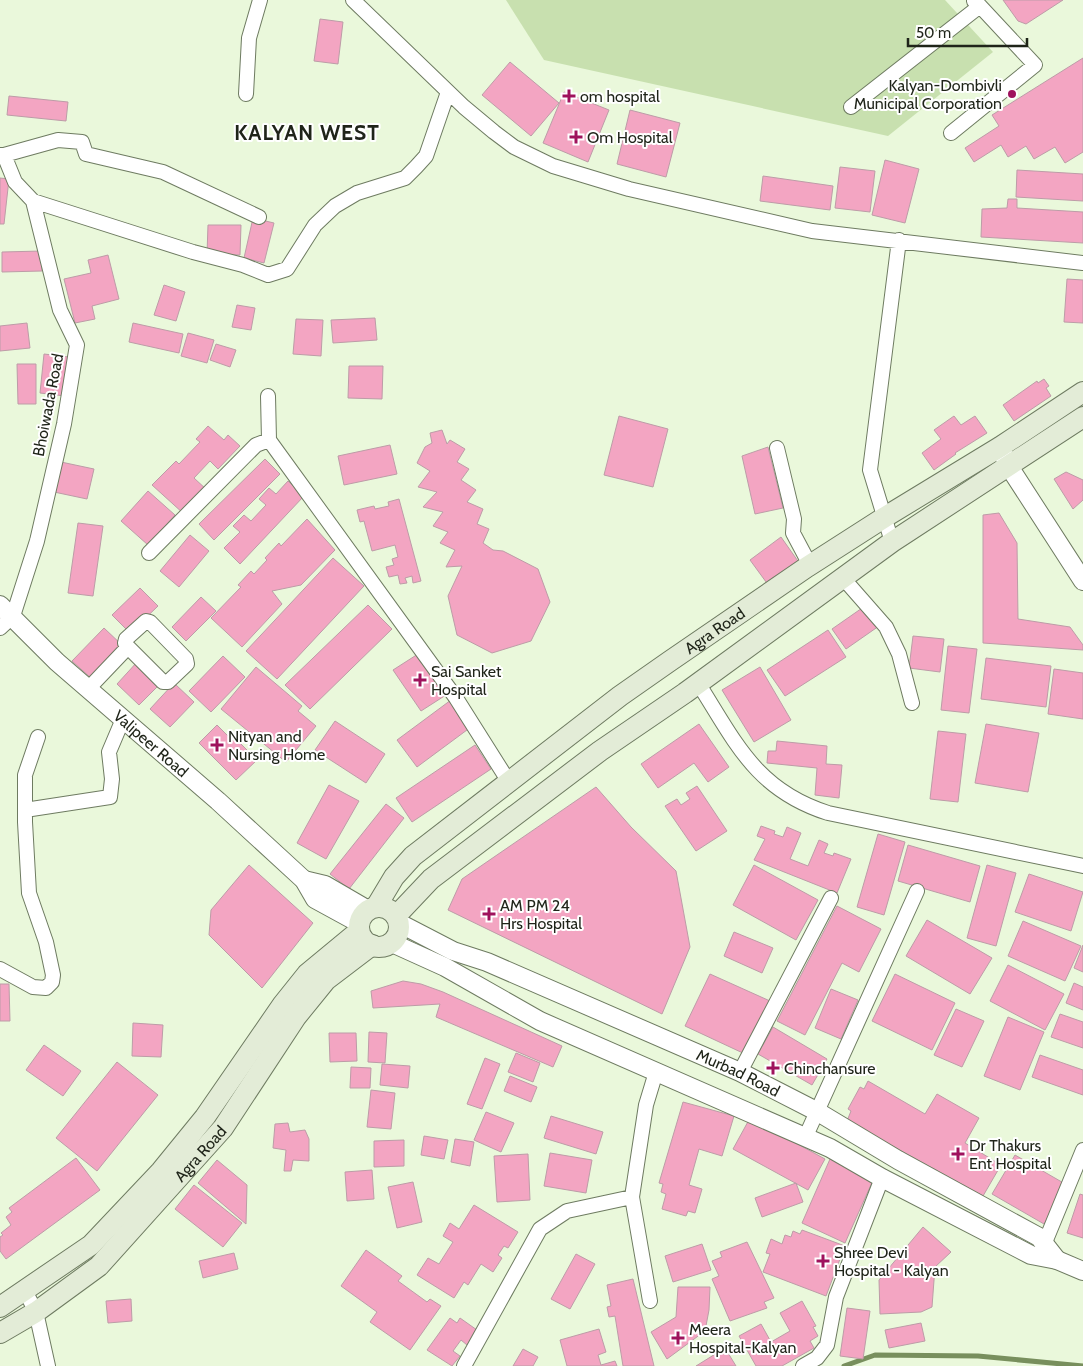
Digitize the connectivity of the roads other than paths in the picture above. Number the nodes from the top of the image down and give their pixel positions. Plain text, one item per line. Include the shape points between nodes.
1 (260, 0) edge
2 (353, 0) edge
3 (977, 3) edge
4 (448, 92) junction
5 (246, 94) dead end
6 (851, 107) dead end
7 (951, 132) dead end
8 (2, 155) edge
9 (32, 201) junction
10 (259, 217) dead end
11 (899, 240) junction
12 (1083, 263) edge
13 (1083, 392) edge
14 (268, 396) dead end
15 (1047, 415) junction
16 (1083, 417) edge
17 (1058, 434) junction
18 (269, 440) junction
19 (777, 448) dead end
20 (1004, 456) junction
21 (885, 517) junction
22 (892, 542) junction
23 (150, 554) dead end
24 (810, 565) junction
25 (843, 578) junction
26 (1083, 581) edge
27 (4, 616) edge
28 (128, 647) junction
29 (698, 684) junction
30 (88, 689) junction
31 (912, 703) dead end
32 (123, 719) junction
33 (38, 737) dead end
34 (508, 782) junction
35 (25, 810) junction
36 (1083, 866) edge
37 (917, 891) dead end
38 (832, 898) dead end
39 (398, 919) junction
40 (367, 923) junction
41 (392, 943) junction
42 (0, 969) edge
43 (656, 1072) junction
44 (740, 1072) junction
45 (818, 1112) junction
46 (805, 1138) junction
47 (1083, 1150) edge
48 (882, 1178) junction
49 (632, 1197) junction
50 (1042, 1251) junction
51 (1083, 1271) edge
52 (24, 1289) junction
53 (650, 1301) dead end
54 (0, 1306) edge
55 (36, 1312) junction
56 (0, 1332) edge
57 (48, 1366) edge
58 (464, 1366) edge
59 (803, 1366) edge

1 - 5 street via 249,38
2 - 4 street
3 - 6 street
3 - 7 street via 1035,65
4 - 9 street via 426,156 416,167 405,178 357,193 335,206 315,225 287,268 268,275
4 - 11 street via 514,146 553,166 629,189 812,231
8 - 9 street, Bhoiwada Road via 15,182
8 - 10 street via 58,140 82,142 86,154 163,172
9 - 27 street, Bhoiwada Road via 60,310 77,345 64,424 37,541
11 - 12 street
11 - 21 street via 870,470
13 - 15 main road, Agra Road
14 - 18 street
15 - 17 main road
15 - 20 main road, Agra Road
16 - 17 main road, Agra Road
17 - 20 main road, Agra Road
18 - 23 street via 256,445
18 - 34 street via 450,691
19 - 24 street via 794,520 793,533
20 - 21 main road, Agra Road
20 - 22 main road, Agra Road
20 - 26 street
21 - 22 street
21 - 24 main road, Agra Road
22 - 25 main road, Agra Road
24 - 34 main road, Agra Road via 620,696
25 - 29 main road, Agra Road
25 - 31 street via 886,626 899,654
27 - 30 street, Valipeer Road
28 - 28 street via 163,682 168,682 186,664 186,660 150,622 126,639
28 - 30 street
29 - 36 street via 754,769 796,801 828,813
29 - 39 main road, Agra Road via 600,751 431,879
30 - 32 street, Valipeer Road
32 - 35 street via 109,752 110,797
32 - 40 street, Valipeer Road via 304,880 326,885
33 - 35 street via 25,775
34 - 40 main road, Agra Road via 413,856 394,877
35 - 42 street via 29,893 46,942 52,982 46,988 33,987
37 - 45 street
38 - 44 street
39 - 40 main road via 384,907
39 - 41 main road, Agra Road via 399,930
39 - 44 street, Murbad Road via 453,951 487,962
40 - 41 main road, Agra Road via 385,946
40 - 52 main road, Agra Road via 307,974 205,1117 161,1171 91,1245
40 - 55 main road, Agra Road via 296,1017 223,1128 99,1266
41 - 43 street, Murbad Road via 445,966 540,1021
43 - 46 street, Murbad Road
43 - 49 street via 646,1105
44 - 45 street, Murbad Road
45 - 46 street
45 - 50 street, Murbad Road via 1039,1237
46 - 48 street, Murbad Road via 830,1148
47 - 50 street
48 - 50 street, Murbad Road via 1031,1256
48 - 59 street via 836,1297 827,1345 817,1358
49 - 53 street
49 - 58 street via 567,1211 540,1229
50 - 51 street, Murbad Road
52 - 54 main road, Agra Road
52 - 55 street
55 - 56 main road, Agra Road
55 - 57 street

